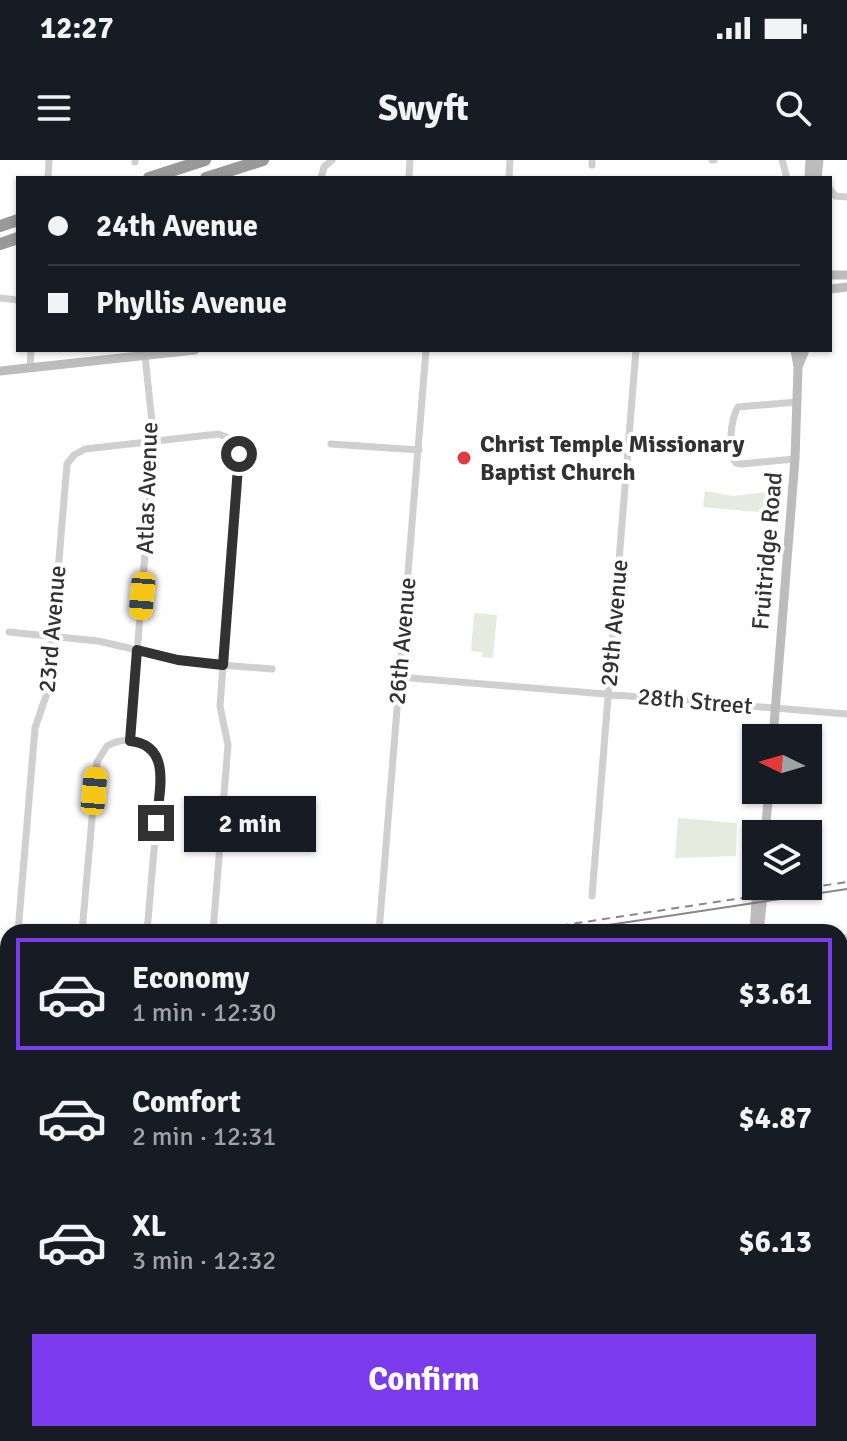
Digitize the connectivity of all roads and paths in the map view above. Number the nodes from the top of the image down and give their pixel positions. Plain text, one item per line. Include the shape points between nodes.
1 (205, 160) edge
2 (263, 160) edge
3 (155, 176) edge
4 (212, 176) edge
5 (31, 352) edge
6 (178, 352) edge
7 (426, 352) edge
8 (636, 352) edge
9 (795, 352) edge
10 (804, 352) edge
11 (119, 354) edge
12 (145, 356) junction
13 (798, 367) junction
14 (30, 368) junction
15 (0, 371) edge
16 (797, 402) junction
17 (154, 441) junction
18 (331, 444) dead end
19 (419, 450) junction
20 (795, 459) junction
21 (9, 632) dead end
22 (52, 636) junction
23 (137, 650) junction
24 (223, 665) junction
25 (272, 669) dead end
26 (399, 677) junction
27 (608, 694) junction
28 (775, 708) junction
29 (847, 714) edge
30 (774, 724) edge
31 (130, 741) junction
32 (592, 896) dead end
33 (757, 900) edge
34 (762, 900) edge
35 (19, 924) edge
36 (83, 924) edge
37 (148, 924) edge
38 (214, 924) edge
39 (380, 924) edge
40 (756, 924) edge
41 (757, 924) edge

1 - 3 highway
2 - 4 highway
5 - 14 street
6 - 12 main road
7 - 19 street, 26th Avenue
8 - 27 street, 29th Avenue
9 - 13 main road, Fruitridge Road
10 - 13 main road, Fruitridge Road
11 - 12 main road
11 - 14 main road
12 - 17 street, Atlas Avenue
13 - 16 main road, Fruitridge Road
14 - 15 main road
16 - 20 main road, Fruitridge Road
16 - 20 street via 738,407 731,455 741,464
17 - 22 street, 23rd Avenue via 85,449 67,464
17 - 23 street, Atlas Avenue
17 - 24 street, 23rd Avenue via 218,434 238,447
18 - 19 street
19 - 26 street, 26th Avenue
20 - 28 main road, Fruitridge Road
21 - 22 street
22 - 23 street
22 - 35 street, 23rd Avenue via 47,697 35,728
23 - 24 street
23 - 31 street, Atlas Avenue
24 - 25 street
24 - 38 street via 220,712 228,745
26 - 27 street, 28th Street
26 - 39 street, 26th Avenue
27 - 28 street, 28th Street
27 - 32 street, 29th Avenue
28 - 29 street, 28th Street
28 - 30 main road, Fruitridge Road
31 - 36 street via 107,746 97,762
31 - 37 street via 152,748 161,768
33 - 40 main road
34 - 41 main road

